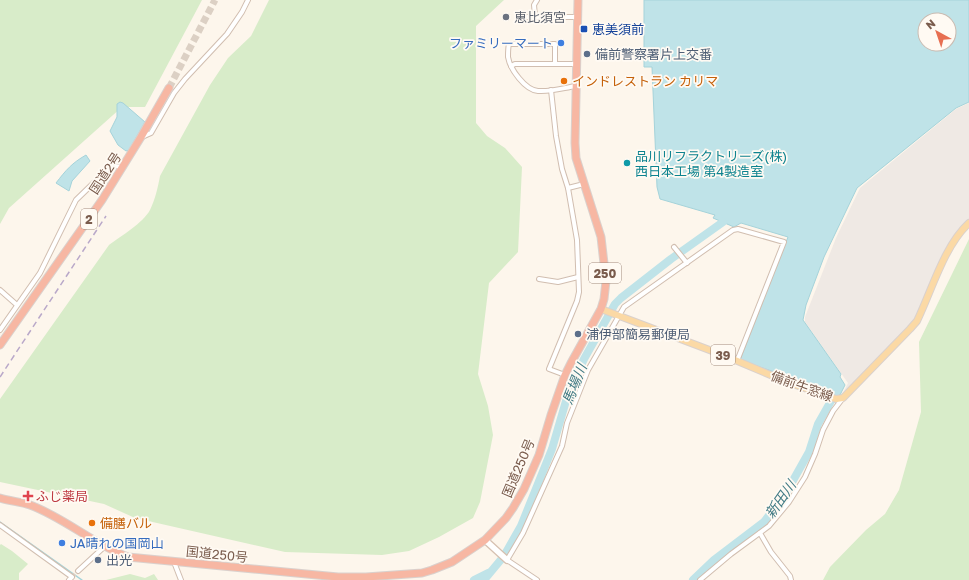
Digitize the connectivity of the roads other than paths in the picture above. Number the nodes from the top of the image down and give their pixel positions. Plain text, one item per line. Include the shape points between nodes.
1 (248, 0) edge
2 (537, 0) edge
3 (578, 0) edge
4 (535, 16) junction
5 (526, 17) dead end
6 (577, 17) junction
7 (554, 63) junction
8 (576, 64) junction
9 (511, 66) junction
10 (576, 86) junction
11 (169, 88) tunnel mouth
12 (552, 90) junction
13 (142, 137) junction
14 (123, 168) junction
15 (584, 184) junction
16 (568, 188) junction
17 (969, 223) edge
18 (674, 247) dead end
19 (686, 262) junction
20 (578, 277) junction
21 (539, 279) dead end
22 (0, 290) edge
23 (17, 305) junction
24 (603, 309) junction
25 (618, 315) junction
26 (0, 330) edge
27 (0, 345) edge
28 (738, 361) junction
29 (565, 375) junction
30 (841, 399) junction
31 (0, 498) edge
32 (0, 525) edge
33 (760, 533) junction
34 (485, 540) junction
35 (104, 547) junction
36 (506, 559) junction
37 (174, 562) junction
38 (78, 571) tunnel mouth
39 (366, 578) edge
40 (69, 580) edge
41 (181, 580) edge
42 (537, 580) edge
43 (700, 580) edge
44 (791, 580) edge

1 - 13 street via 227,34 174,93 151,133
2 - 4 street via 534,5
3 - 6 highway, 国道250号 / 250
4 - 5 street
4 - 6 street
6 - 8 highway, 国道250号 / 250
7 - 8 street
7 - 9 street
7 - 9 street via 555,44 508,44
8 - 10 highway, 国道250号 / 250
9 - 12 street via 526,85 534,90
10 - 12 street
10 - 15 highway, 国道250号 / 250 via 574,143
11 - 13 highway, 国道2号 / 2
12 - 16 street via 556,136
13 - 14 highway, 国道2号 / 2
14 - 23 street via 109,168 79,196 40,273
14 - 27 highway, 国道2号 / 2
15 - 16 street
15 - 24 highway, 国道250号 / 250 via 601,237 606,281
16 - 20 street via 577,240
17 - 30 main road, 備前牛窓線 via 949,249 910,330
18 - 19 street
19 - 25 street via 624,307
19 - 28 street via 733,230 738,229 784,242
20 - 21 street via 558,282
20 - 29 street via 577,301 549,369
22 - 23 street
23 - 26 street
24 - 25 main road, 備前牛窓線 / 39
24 - 29 highway, 国道250号 / 250
25 - 28 main road, 備前牛窓線 / 39
25 - 36 street via 588,370 567,423 562,446 523,533
28 - 30 main road, 備前牛窓線 / 39 via 787,382
29 - 34 highway, 国道250号 / 250 via 539,455 524,489 506,518
30 - 33 street via 823,430 805,477 789,502
31 - 35 highway, 国道250号 / 250 via 30,505
32 - 40 street via 72,576
33 - 43 street
33 - 44 street
34 - 36 street
34 - 39 highway, 国道250号 / 250 via 452,562 432,570
35 - 37 highway, 国道250号 / 250 via 128,557
35 - 38 street
36 - 42 street
37 - 39 highway, 国道250号 / 250
37 - 41 street

